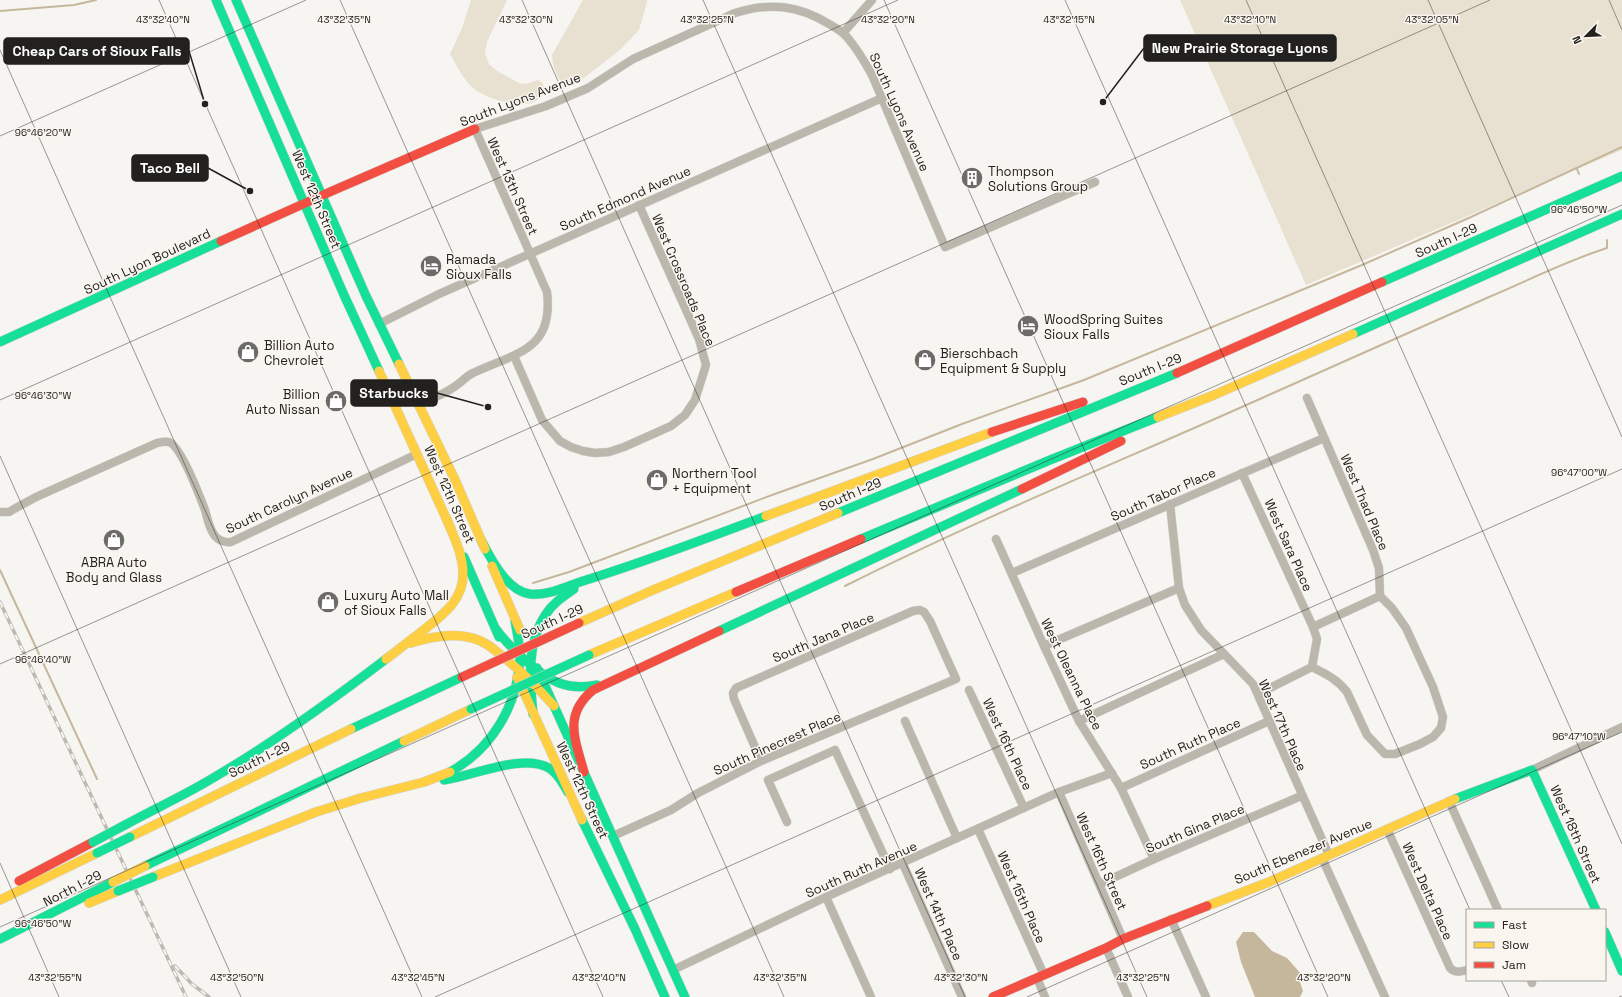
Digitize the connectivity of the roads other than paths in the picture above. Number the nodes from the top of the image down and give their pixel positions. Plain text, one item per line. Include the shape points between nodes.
1 (216, 0) edge
2 (236, 0) edge
3 (872, 0) edge
4 (750, 4) edge
5 (843, 33) junction
6 (882, 98) junction
7 (475, 129) junction
8 (1622, 176) edge
9 (1095, 182) dead end
10 (322, 196) junction
11 (305, 204) junction
12 (639, 205) junction
13 (1622, 214) edge
14 (530, 253) junction
15 (379, 324) junction
16 (0, 342) edge
17 (514, 356) junction
18 (1212, 358) junction
19 (1214, 394) junction
20 (1307, 398) dead end
21 (418, 405) junction
22 (1324, 438) junction
23 (417, 454) junction
24 (1242, 473) junction
25 (1170, 504) junction
26 (2, 512) edge
27 (447, 520) junction
28 (996, 539) dead end
29 (482, 540) junction
30 (1012, 573) junction
31 (594, 578) junction
32 (1179, 588) junction
33 (1380, 596) junction
34 (515, 621) junction
35 (1313, 627) junction
36 (496, 629) junction
37 (403, 646) junction
38 (1044, 646) junction
39 (530, 654) junction
40 (1224, 654) junction
41 (520, 656) junction
42 (510, 662) junction
43 (530, 664) junction
44 (1312, 667) junction
45 (519, 668) junction
46 (539, 672) junction
47 (518, 679) junction
48 (530, 679) junction
49 (956, 679) joint
50 (611, 681) junction
51 (970, 690) dead end
52 (1258, 694) junction
53 (554, 706) junction
54 (533, 714) junction
55 (1079, 721) junction
56 (1269, 721) junction
57 (905, 722) dead end
58 (1622, 727) edge
59 (761, 761) junction
60 (1532, 770) junction
61 (584, 772) junction
62 (1112, 773) junction
63 (432, 780) junction
64 (1120, 788) junction
65 (568, 792) junction
66 (1060, 792) junction
67 (1301, 796) junction
68 (1449, 801) junction
69 (1024, 808) junction
70 (787, 822) dead end
71 (978, 829) junction
72 (1387, 829) junction
73 (613, 836) junction
74 (957, 838) junction
75 (97, 853) joint
76 (1325, 856) junction
77 (1154, 859) junction
78 (903, 864) junction
79 (890, 869) junction
80 (1100, 884) junction
81 (0, 891) edge
82 (826, 897) junction
83 (0, 900) edge
84 (1498, 909) edge
85 (1596, 909) edge
86 (1171, 919) junction
87 (1606, 934) edge
88 (2, 938) edge
89 (1123, 939) junction
90 (1106, 948) junction
91 (1618, 954) edge
92 (673, 970) junction
93 (1466, 970) edge
94 (1622, 971) edge
95 (1041, 976) junction
96 (664, 995) edge
97 (654, 997) edge
98 (685, 997) edge
99 (871, 997) edge
100 (962, 997) edge
101 (994, 997) edge
102 (1045, 997) edge
103 (1128, 997) edge
104 (1206, 997) edge
105 (1385, 997) edge

1 - 11 main road, West 12th Street
2 - 10 main road, West 12th Street
3 - 5 street
4 - 5 street, South Lyons Avenue via 799,10
4 - 7 street, South Lyons Avenue via 633,59 588,88
5 - 6 street, South Lyons Avenue via 862,58
6 - 9 street, South Lyons Avenue via 945,246
6 - 12 street, South Edmond Avenue
7 - 10 main road, South Lyons Avenue
7 - 14 street, West 13th Street
8 - 18 main road, South I-29
10 - 11 main road, South Lyons Avenue
10 - 15 main road, West 12th Street
11 - 16 main road, South Lyon Boulevard
11 - 23 main road, West 12th Street
12 - 14 street, South Edmond Avenue
12 - 17 street, West Crossroads Place via 699,339 706,364 695,400 685,415 671,426 609,452 595,453 577,449 560,441 542,420
13 - 19 main road
14 - 15 street, South Edmond Avenue
14 - 17 street, West 13th Street via 548,292 547,323 541,335
15 - 21 main road, West 12th Street
17 - 21 street, West 13th Street via 472,373 453,388
18 - 31 main road via 969,440
18 - 75 main road, South I-29, bridge via 579,623 354,727
19 - 50 main road via 1052,475
19 - 88 main road, North I-29, bridge via 589,655 145,866
20 - 22 street, West Thad Place
21 - 29 main road, West 12th Street
22 - 24 street, South Tabor Place
22 - 33 street, West Thad Place via 1374,550 1379,568
23 - 26 street, South Carolyn Avenue via 226,543 213,534 177,448 171,442 164,441 14,509
23 - 27 main road, West 12th Street
24 - 25 street, South Tabor Place
24 - 35 street, West Sara Place
25 - 30 street, South Tabor Place
25 - 32 street, West 17th Place
27 - 36 main road, West 12th Street
27 - 37 main road via 462,567 461,589 451,605
28 - 30 street, West Oleanna Place
29 - 31 main road via 499,571 521,592 542,594
29 - 34 main road, West 12th Street
30 - 38 street, West Oleanna Place
31 - 39 main road via 563,596 548,610 538,629
32 - 38 street
32 - 40 street, West 17th Place via 1191,616
33 - 35 street
33 - 44 street via 1398,616 1414,644 1440,706 1443,717 1441,728 1433,737 1395,754 1385,754 1367,736 1343,687 1334,678
34 - 39 main road, West 12th Street
34 - 41 main road
35 - 44 street via 1317,646
36 - 41 main road
36 - 42 main road, West 12th Street
37 - 42 main road via 435,636 458,635 487,644
37 - 81 main road, bridge via 356,682 213,778
38 - 55 street, West Oleanna Place
39 - 43 main road
39 - 46 main road, West 12th Street
40 - 52 street, West 17th Place via 1245,674
40 - 55 street
41 - 43 main road
41 - 45 main road
42 - 45 main road
42 - 47 main road, West 12th Street
43 - 46 main road
43 - 48 main road
44 - 52 street
45 - 47 main road
45 - 48 main road
46 - 50 main road via 550,680 572,687 591,687
46 - 53 main road, West 12th Street
47 - 54 main road, West 12th Street
47 - 63 main road via 506,713 485,745 457,769
48 - 53 main road
48 - 54 main road
49 - 59 street, South Pinecrest Place
49 - 59 street, South Jana Place via 930,620 924,612 913,611 736,688 734,699
50 - 61 main road via 586,694 574,714 574,733
51 - 69 street, West 16th Place
52 - 56 street, West 17th Place
53 - 61 main road, West 12th Street
54 - 65 main road, West 12th Street
55 - 62 street, West Oleanna Place
56 - 64 street, South Ruth Place
56 - 67 street, West 17th Place
57 - 74 street
58 - 60 street, South Ebenezer Avenue
59 - 73 street, South Pinecrest Place via 698,792 671,810
60 - 68 main road, South Ebenezer Avenue
60 - 85 main road, West 18th Street
61 - 73 main road, West 12th Street
62 - 64 street, West Oleanna Place
62 - 66 street
63 - 65 main road via 449,780 532,762 544,765 555,772
63 - 88 main road, bridge via 316,812
64 - 77 street, West Oleanna Place
65 - 96 main road, West 12th Street via 633,923
66 - 69 street, South Ruth Avenue
66 - 80 street, West 16th Street
67 - 76 street, West 17th Place
67 - 77 street, South Gina Place
68 - 72 main road, South Ebenezer Avenue
68 - 84 street
69 - 71 street, South Ruth Avenue
70 - 79 street via 768,780 835,750
71 - 74 street, South Ruth Avenue
71 - 95 street, West 15th Place
72 - 76 main road, South Ebenezer Avenue
72 - 93 street, West Delta Place via 1450,968 1453,971
73 - 92 main road, West 12th Street
74 - 78 street, South Ruth Avenue
75 - 83 main road, North I-29
76 - 86 main road, South Ebenezer Avenue via 1269,882
76 - 105 street, West 17th Place
77 - 80 street, South Gina Place
78 - 79 street, South Ruth Avenue
78 - 100 street, West 14th Place
79 - 82 street, South Ruth Avenue
80 - 89 street, West 16th Street
82 - 92 street, South Ruth Avenue
82 - 99 street
86 - 89 main road, South Ebenezer Avenue
86 - 104 street
87 - 91 main road
89 - 90 main road, South Ebenezer Avenue
90 - 95 main road, South Ebenezer Avenue
90 - 103 street
91 - 94 main road
92 - 98 main road, West 12th Street
95 - 101 main road, South Ebenezer Avenue
95 - 102 street, West 15th Place
96 - 97 street

